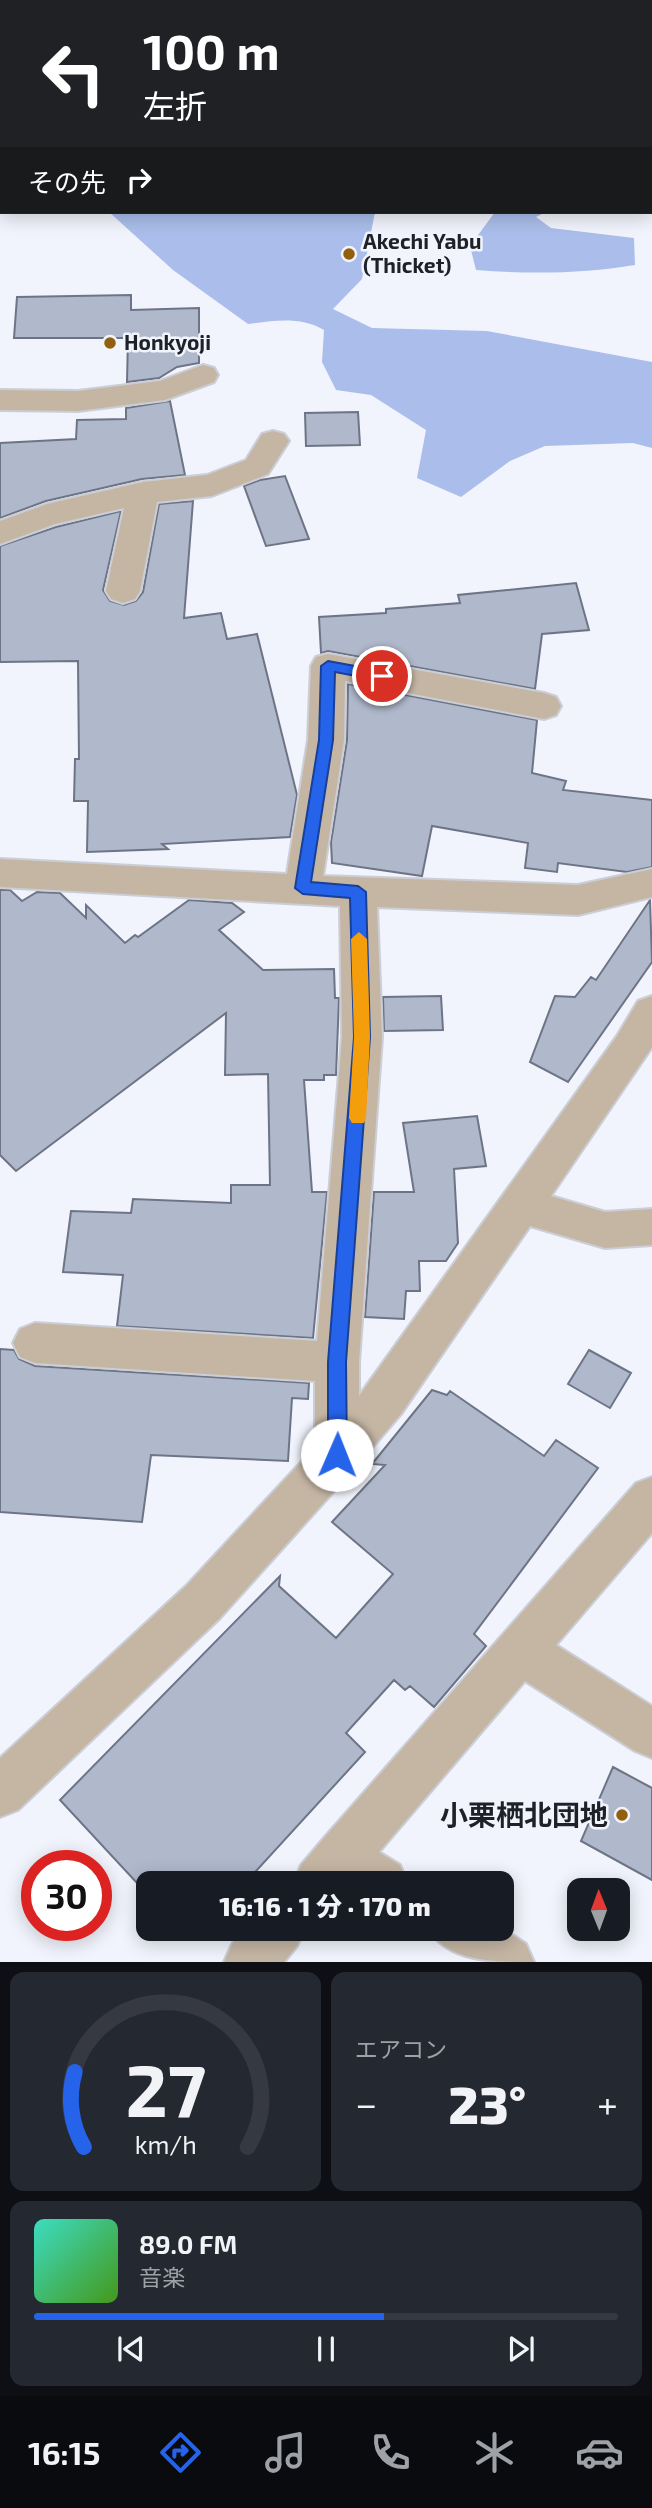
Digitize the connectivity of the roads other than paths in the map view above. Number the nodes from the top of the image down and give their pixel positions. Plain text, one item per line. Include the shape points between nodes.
1 (203, 375) dead end
2 (0, 400) edge
3 (272, 442) dead end
4 (143, 493) junction
5 (0, 533) edge
6 (122, 591) dead end
7 (544, 706) dead end
8 (0, 873) edge
9 (652, 883) edge
10 (303, 888) junction
11 (358, 892) junction
12 (650, 1019) edge
13 (520, 1205) junction
14 (652, 1227) edge
15 (35, 1343) dead end
16 (337, 1362) junction
17 (337, 1455) junction
18 (652, 1499) edge
19 (521, 1651) junction
20 (652, 1734) edge
21 (0, 1792) edge
22 (349, 1871) edge
23 (268, 1941) edge
24 (475, 1941) edge
25 (250, 1962) edge
26 (508, 1962) edge

1 - 2 street via 165,390 91,399
3 - 4 street via 257,467 212,485
4 - 5 street via 47,514
4 - 6 street
7 - 10 street via 328,666 326,740
8 - 10 street
9 - 11 street via 578,900
10 - 11 street
11 - 16 street via 361,1050
12 - 13 street
13 - 14 street via 605,1230
13 - 17 street via 384,1399
15 - 16 street
16 - 17 street
17 - 21 street via 203,1602
18 - 19 street
19 - 20 street
19 - 22 street
23 - 25 street
24 - 26 street

